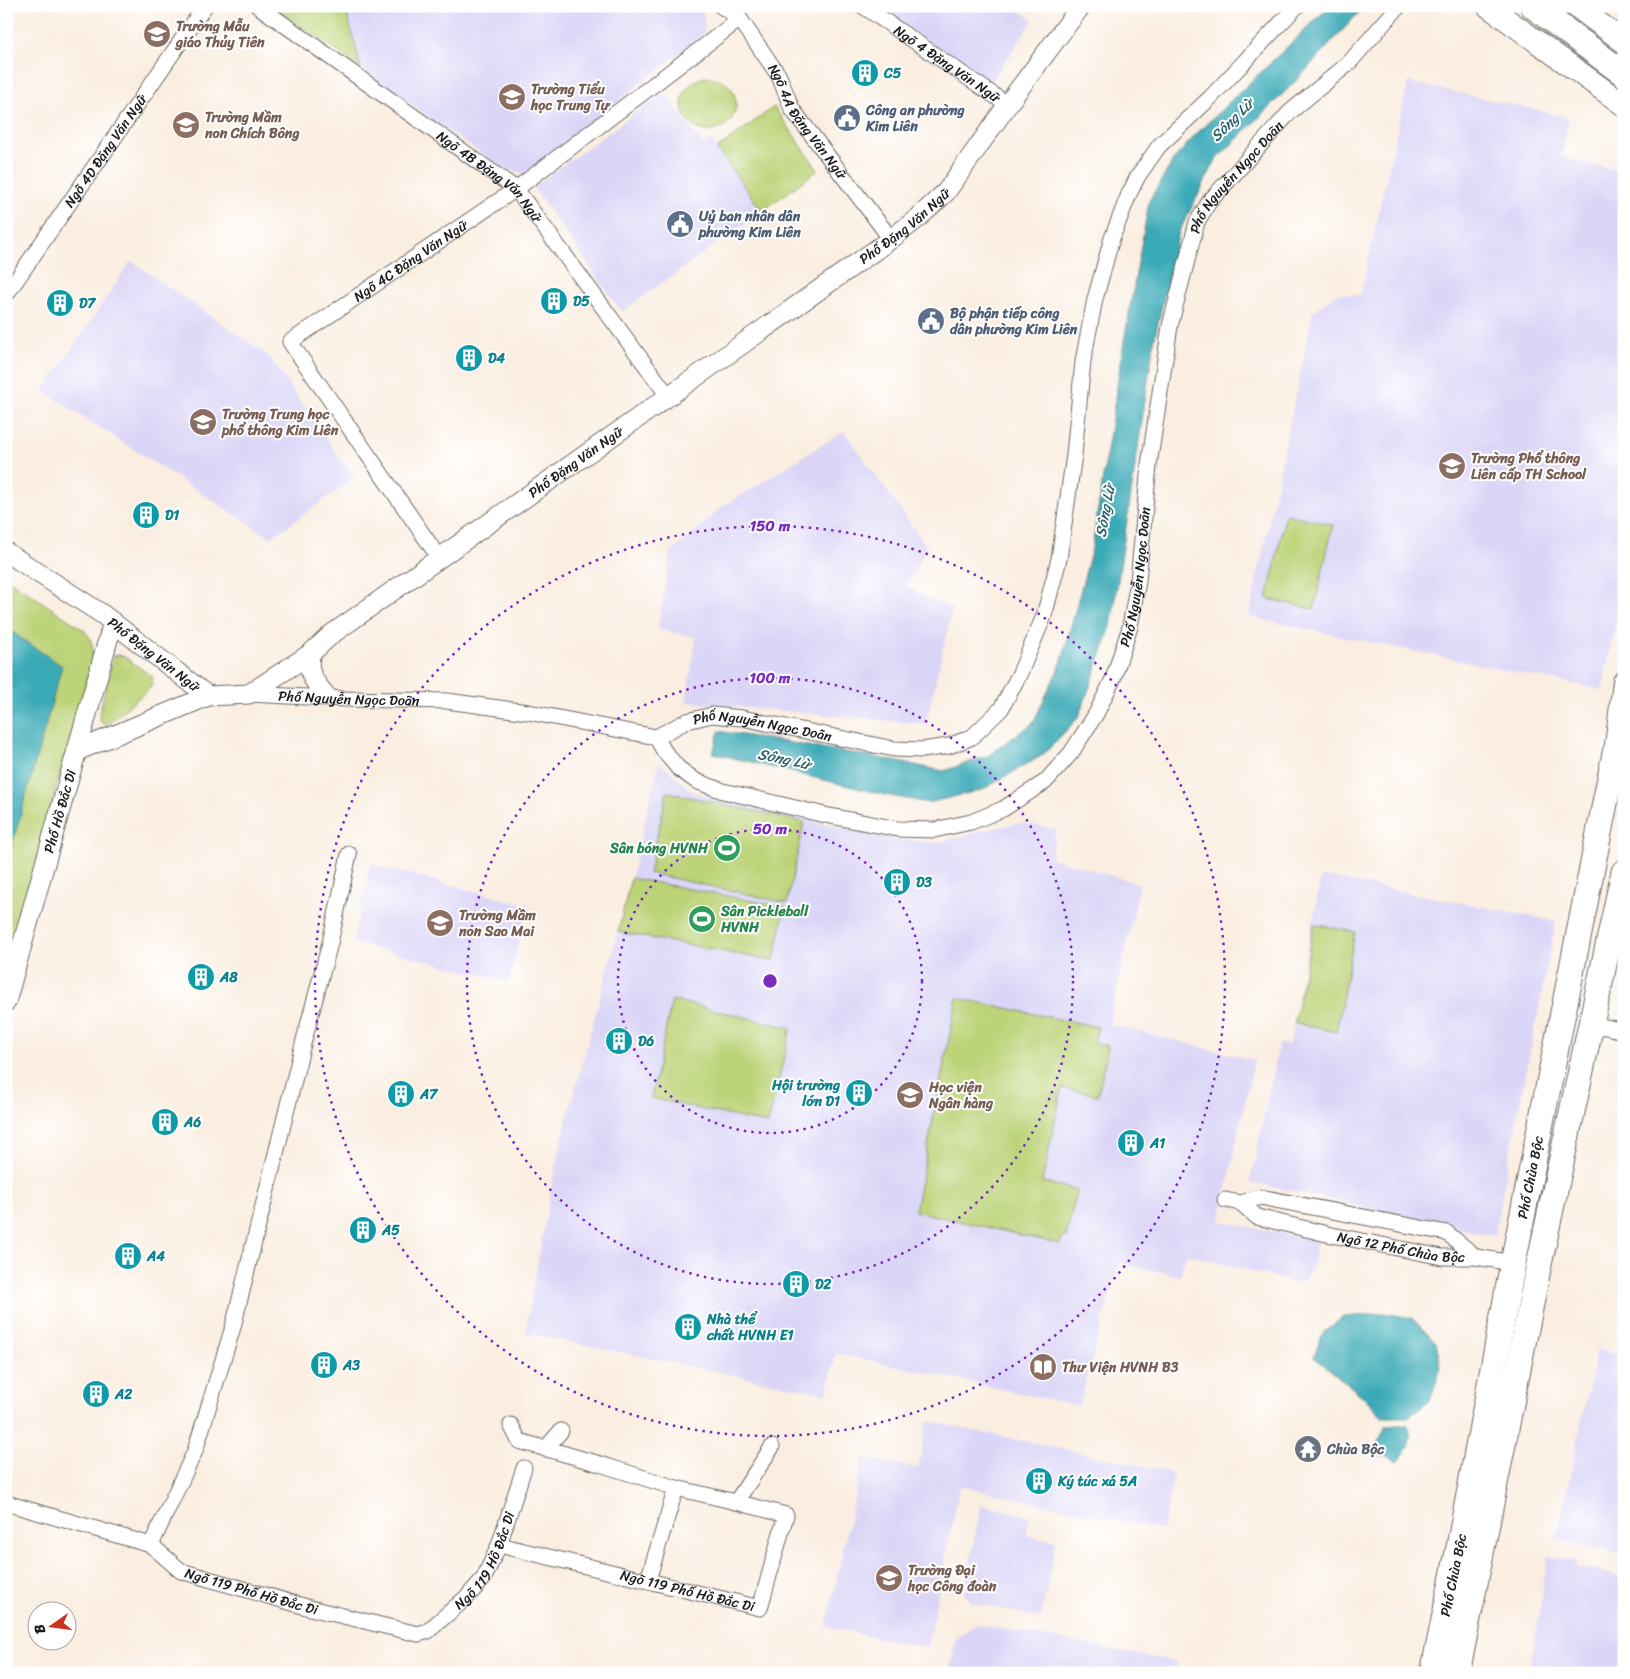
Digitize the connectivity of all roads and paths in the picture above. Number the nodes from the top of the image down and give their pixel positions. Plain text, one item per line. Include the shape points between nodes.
1 (205, 6) edge
2 (258, 6) edge
3 (721, 6) edge
4 (863, 6) edge
5 (1081, 6) edge
6 (1297, 6) edge
7 (1399, 6) edge
8 (1488, 6) edge
9 (1533, 6) edge
10 (1576, 6) edge
11 (740, 19) junction
12 (1624, 42) edge
13 (1624, 74) edge
14 (1621, 96) edge
15 (1008, 105) junction
16 (516, 189) junction
17 (892, 239) junction
18 (6, 295) edge
19 (669, 397) junction
20 (6, 552) edge
21 (440, 559) junction
22 (113, 622) junction
23 (310, 654) junction
24 (1624, 682) edge
25 (249, 694) junction
26 (208, 696) junction
27 (327, 697) junction
28 (656, 737) junction
29 (1619, 745) edge
30 (77, 751) junction
31 (349, 854) dead end
32 (1624, 872) edge
33 (6, 1002) edge
34 (1592, 1024) junction
35 (1624, 1031) edge
36 (1225, 1200) dead end
37 (1241, 1203) junction
38 (1332, 1210) junction
39 (1327, 1234) junction
40 (1476, 1257) junction
41 (1513, 1264) junction
42 (1538, 1269) junction
43 (511, 1425) dead end
44 (562, 1430) dead end
45 (772, 1447) dead end
46 (545, 1449) junction
47 (524, 1468) dead end
48 (676, 1488) junction
49 (736, 1502) junction
50 (6, 1503) edge
51 (151, 1545) junction
52 (499, 1545) junction
53 (648, 1580) junction
54 (418, 1634) joint
55 (1433, 1673) edge
56 (1457, 1673) edge

1 - 18 street, Ngõ 4D Đặng Văn Ngữ
2 - 16 street, Ngõ 4B Đặng Văn Ngữ
3 - 11 street, Ngõ 4A Đặng Văn Ngữ
4 - 15 street, Ngõ 4 Đặng Văn Ngữ
5 - 15 street, Phố Đặng Văn Ngữ
6 - 28 street, Phố Nguyễn Ngọc Doãn via 1210,98 1159,146 1129,194 1112,238 1082,360 1074,455 1059,559 1044,616 1001,709 972,737 949,746 922,750 894,749 742,718 712,715 687,721
7 - 28 street, Phố Nguyễn Ngọc Doãn via 1348,64 1290,112 1209,202 1197,222 1170,326 1149,465 1138,581 1130,627 1113,679 1096,714 1071,753 1045,782 1003,809 971,822 934,830 898,829 824,816 723,791 696,781 678,768
8 - 14 main road
9 - 13 main road
10 - 12 main road
11 - 16 street, Ngõ 4C Đặng Văn Ngữ
11 - 17 street, Ngõ 4A Đặng Văn Ngữ via 779,76 792,108
15 - 17 street, Phố Đặng Văn Ngữ via 946,192
16 - 19 street, Ngõ 4B Đặng Văn Ngữ
16 - 21 street, Ngõ 4C Đặng Văn Ngữ via 290,342
17 - 19 street, Phố Đặng Văn Ngữ
19 - 21 street, Phố Đặng Văn Ngữ
20 - 22 street, Phố Đặng Văn Ngữ
21 - 23 street, Phố Đặng Văn Ngữ via 332,634
22 - 26 street, Phố Đặng Văn Ngữ
22 - 30 street, Phố Hồ Đắc Di
23 - 25 street, Phố Đặng Văn Ngữ
23 - 27 street via 308,667
24 - 29 main road, Phố Chùa Bộc
25 - 26 street, Phố Đặng Văn Ngữ
25 - 27 street, Phố Nguyễn Ngọc Doãn
26 - 30 street
27 - 28 street, Phố Nguyễn Ngọc Doãn via 485,705
29 - 41 main road, Phố Chùa Bộc
30 - 33 street, Phố Hồ Đắc Di
31 - 51 street via 330,943 233,1327 195,1451
32 - 34 main road, Phố Chùa Bộc
34 - 35 street
34 - 42 main road, Phố Chùa Bộc
36 - 37 street, Ngõ 12 Phố Chùa Bộc
37 - 38 street, Ngõ 12 Phố Chùa Bộc via 1260,1197
37 - 39 street, Ngõ 12 Phố Chùa Bộc via 1257,1217
38 - 39 street, Ngõ 12 Phố Chùa Bộc
38 - 40 street, Ngõ 12 Phố Chùa Bộc via 1447,1233
39 - 40 street, Ngõ 12 Phố Chùa Bộc via 1442,1257
40 - 41 street, Ngõ 12 Phố Chùa Bộc
41 - 42 main road
41 - 55 main road, Phố Chùa Bộc
42 - 56 main road, Phố Chùa Bộc via 1493,1533
43 - 46 street via 519,1442
44 - 46 street
45 - 49 street
46 - 48 street
47 - 52 street, Ngõ 119 Hồ Đắc Di
48 - 49 street
48 - 53 street
49 - 53 street, Ngõ 119 Phố Hồ Đắc Di via 786,1515 760,1608
50 - 51 street, Ngõ 119 Phố Hồ Đắc Di
51 - 54 street, Ngõ 119 Phố Hồ Đắc Di via 181,1571 310,1608
52 - 53 street, Ngõ 119 Phố Hồ Đắc Di
52 - 54 street, Ngõ 119 Hồ Đắc Di via 484,1578 467,1597 428,1631

